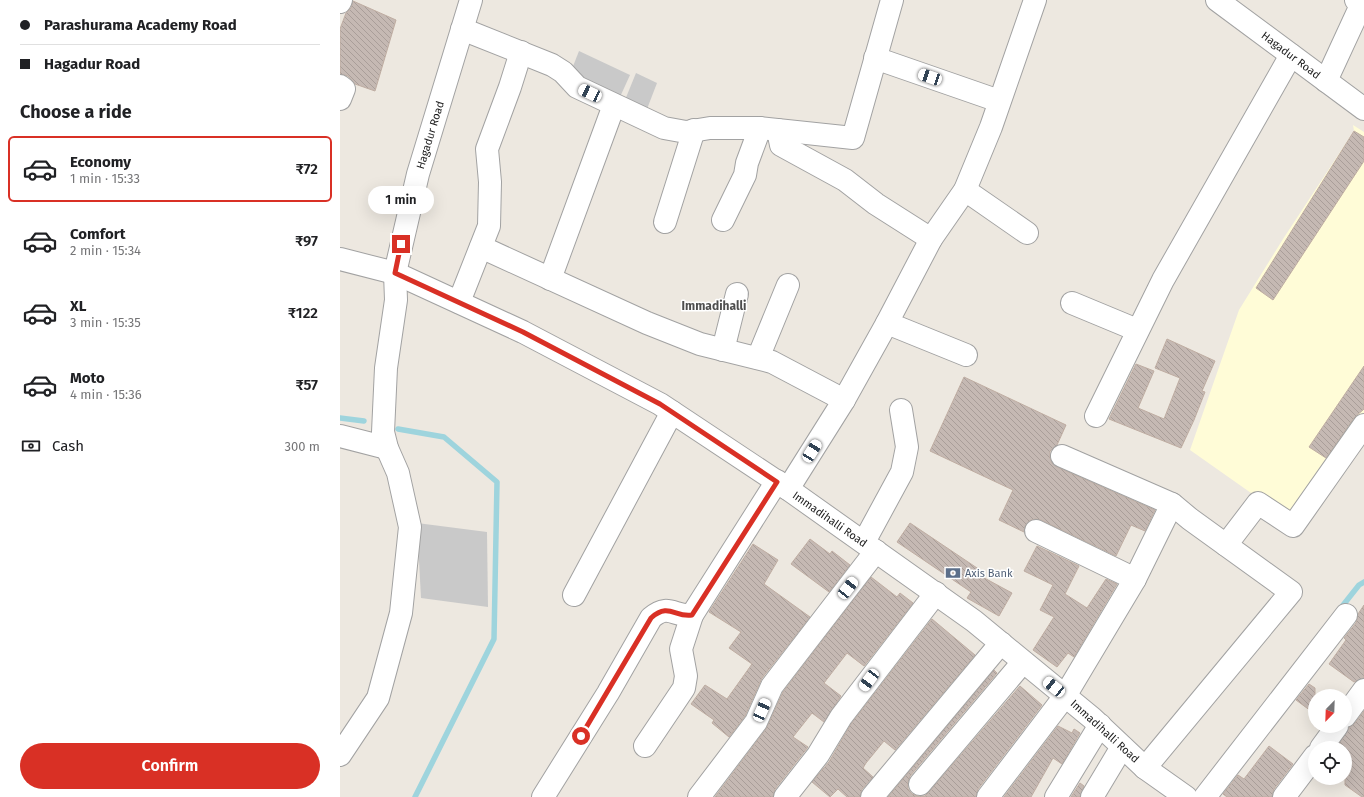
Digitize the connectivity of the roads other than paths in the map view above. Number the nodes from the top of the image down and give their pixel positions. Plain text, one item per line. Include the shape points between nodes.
1 (471, 0) edge
2 (892, 0) edge
3 (1035, 0) edge
4 (1217, 0) edge
5 (1356, 0) edge
6 (462, 29) junction
7 (521, 52) junction
8 (1291, 55) junction
9 (875, 58) junction
10 (1326, 81) junction
11 (340, 86) edge
12 (340, 99) edge
13 (999, 101) junction
14 (614, 105) junction
15 (1364, 109) edge
16 (769, 129) junction
17 (694, 130) junction
18 (965, 190) junction
19 (723, 220) dead end
20 (665, 222) dead end
21 (1027, 233) dead end
22 (931, 239) junction
23 (481, 247) junction
24 (340, 259) edge
25 (395, 273) junction
26 (550, 279) junction
27 (788, 285) dead end
28 (738, 294) dead end
29 (459, 302) junction
30 (1072, 302) dead end
31 (887, 323) junction
32 (1138, 330) junction
33 (723, 350) junction
34 (966, 355) dead end
35 (758, 358) junction
36 (844, 400) junction
37 (901, 410) dead end
38 (672, 412) junction
39 (1096, 416) dead end
40 (1364, 425) edge
41 (340, 436) edge
42 (387, 448) junction
43 (1062, 456) dead end
44 (782, 485) junction
45 (1172, 504) junction
46 (1036, 531) dead end
47 (1226, 545) junction
48 (870, 547) junction
49 (1135, 579) junction
50 (936, 593) junction
51 (574, 595) dead end
52 (692, 615) junction
53 (1346, 615) dead end
54 (1001, 644) junction
55 (1023, 662) junction
56 (1364, 690) edge
57 (1065, 696) junction
58 (1352, 706) edge
59 (1100, 726) junction
60 (645, 746) dead end
61 (1122, 747) junction
62 (340, 755) edge
63 (1308, 765) edge
64 (1145, 768) junction
65 (920, 784) dead end
66 (543, 797) edge
67 (699, 797) edge
68 (785, 797) edge
69 (872, 797) edge
70 (988, 797) edge
71 (1056, 797) edge
72 (1092, 797) edge
73 (1186, 797) edge
74 (1205, 797) edge
75 (1284, 797) edge

1 - 6 street, Hagadur Road
2 - 9 street
3 - 13 street
4 - 8 street, Hagadur Road
5 - 10 street via 1362,3
6 - 7 street
6 - 25 street, Hagadur Road via 418,174
7 - 14 street via 552,65 563,72 577,87
7 - 23 street via 487,148 490,182 489,226
8 - 10 street, Hagadur Road
8 - 32 street via 1228,163
9 - 13 street
9 - 16 street via 853,138
10 - 15 street, Hagadur Road
11 - 12 street via 344,89
13 - 18 street
14 - 17 street via 664,128 686,132
14 - 26 street
16 - 17 street
16 - 19 street via 747,162 745,175
16 - 22 street via 781,145 845,180 876,204
17 - 20 street
18 - 21 street
18 - 22 street
22 - 31 street
23 - 26 street
23 - 29 street
24 - 25 street, Immadihalli Road
25 - 29 street, Immadihalli Road
25 - 42 street, Hagadur Road via 396,300 386,368 383,432
26 - 33 street via 647,323 700,344
27 - 35 street
28 - 33 street
29 - 38 street, Immadihalli Road via 523,332
30 - 32 street
31 - 34 street
31 - 36 street
32 - 39 street
33 - 35 street
35 - 36 street via 772,362
36 - 44 street
37 - 48 street via 907,447 902,472
38 - 44 street, Immadihalli Road
38 - 51 street
40 - 47 street via 1294,526 1258,503
41 - 42 street
42 - 62 street, Hagadur Road via 398,473 410,527 401,613 378,698
43 - 45 street
44 - 48 street, Immadihalli Road
44 - 52 street
45 - 47 street
45 - 49 street
46 - 49 street
47 - 64 street via 1291,592
48 - 50 street, Immadihalli Road
48 - 67 street via 772,686 756,722
49 - 57 street
50 - 54 street, Immadihalli Road
50 - 68 street via 841,717 818,755
52 - 60 street via 681,649 686,676 684,688
52 - 66 street via 666,610 651,618
53 - 74 street
54 - 55 street, Immadihalli Road
54 - 69 street
55 - 57 street, Immadihalli Road
55 - 65 street
56 - 58 street
57 - 59 street, Immadihalli Road
57 - 70 street
59 - 61 street, Immadihalli Road
59 - 71 street
61 - 64 street, Immadihalli Road
61 - 72 street
63 - 75 street
64 - 73 street, Immadihalli Road

